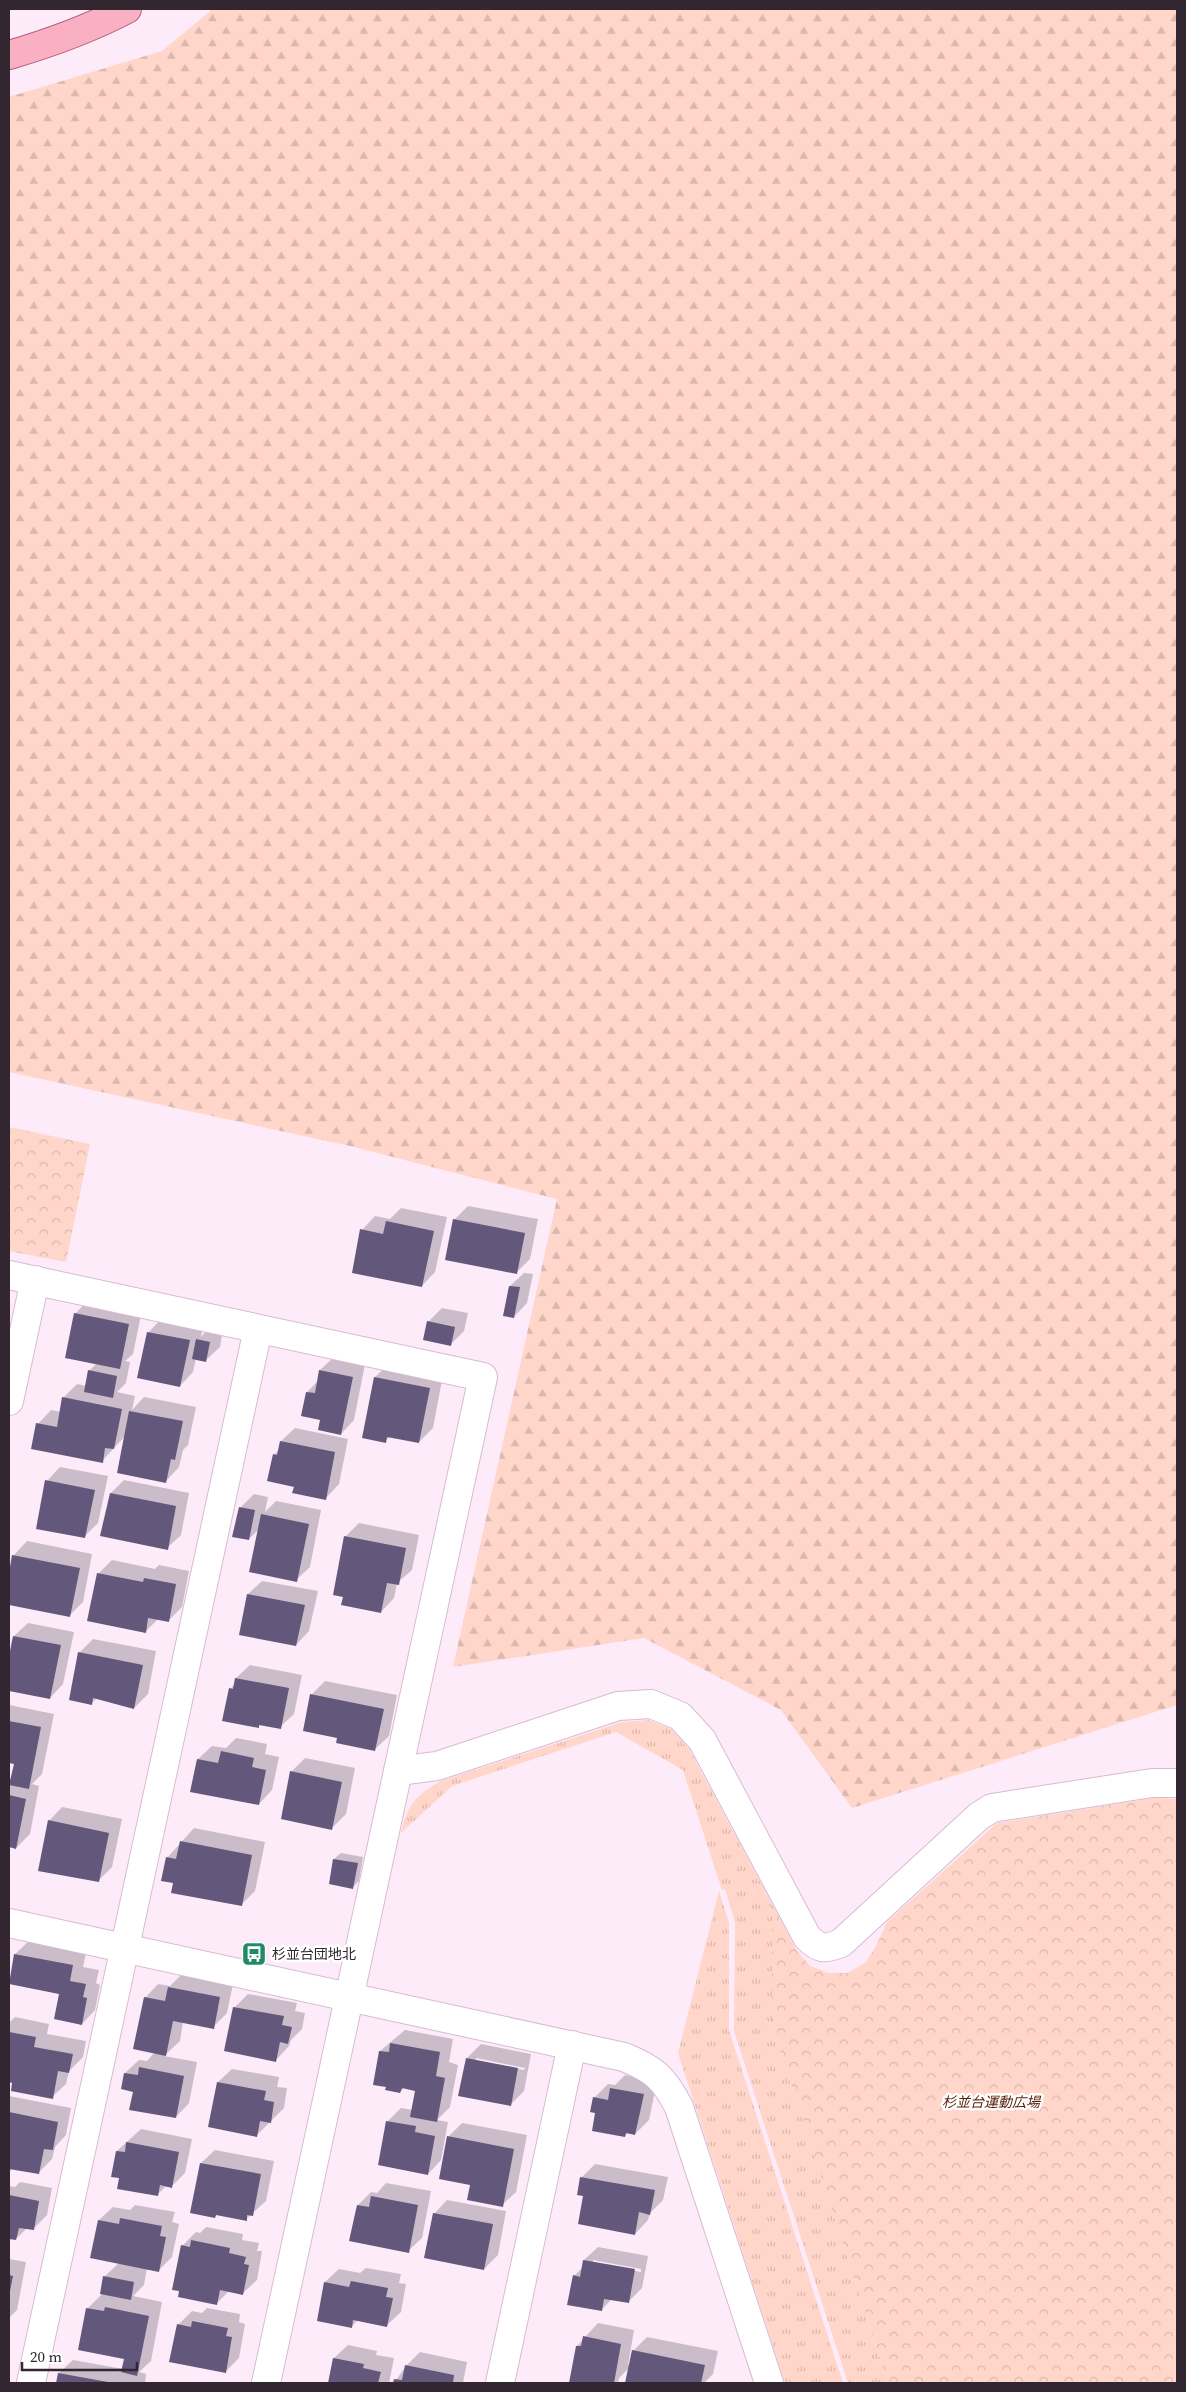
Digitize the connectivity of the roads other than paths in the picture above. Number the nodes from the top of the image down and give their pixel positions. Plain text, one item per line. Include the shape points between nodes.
1 (127, 9) edge
2 (9, 55) edge
3 (22, 1278) edge
4 (258, 1329) junction
5 (9, 1401) edge
6 (398, 1771) junction
7 (1177, 1783) edge
8 (9, 1923) edge
9 (125, 1948) junction
10 (350, 1997) junction
11 (572, 2046) junction
12 (763, 2379) edge
13 (31, 2383) edge
14 (266, 2383) edge
15 (500, 2383) edge

1 - 2 main road via 48,44
3 - 4 street
3 - 5 street
4 - 6 street via 483,1377
4 - 9 street
6 - 7 street via 437,1766 618,1706 650,1704 680,1716 702,1740 807,1937 816,1946 829,1948 841,1943 979,1816 992,1808 1152,1783
6 - 10 street
8 - 9 street
9 - 10 street
9 - 13 street
10 - 11 street
10 - 14 street
11 - 12 street via 624,2057 648,2066 667,2084 679,2107
11 - 15 street

